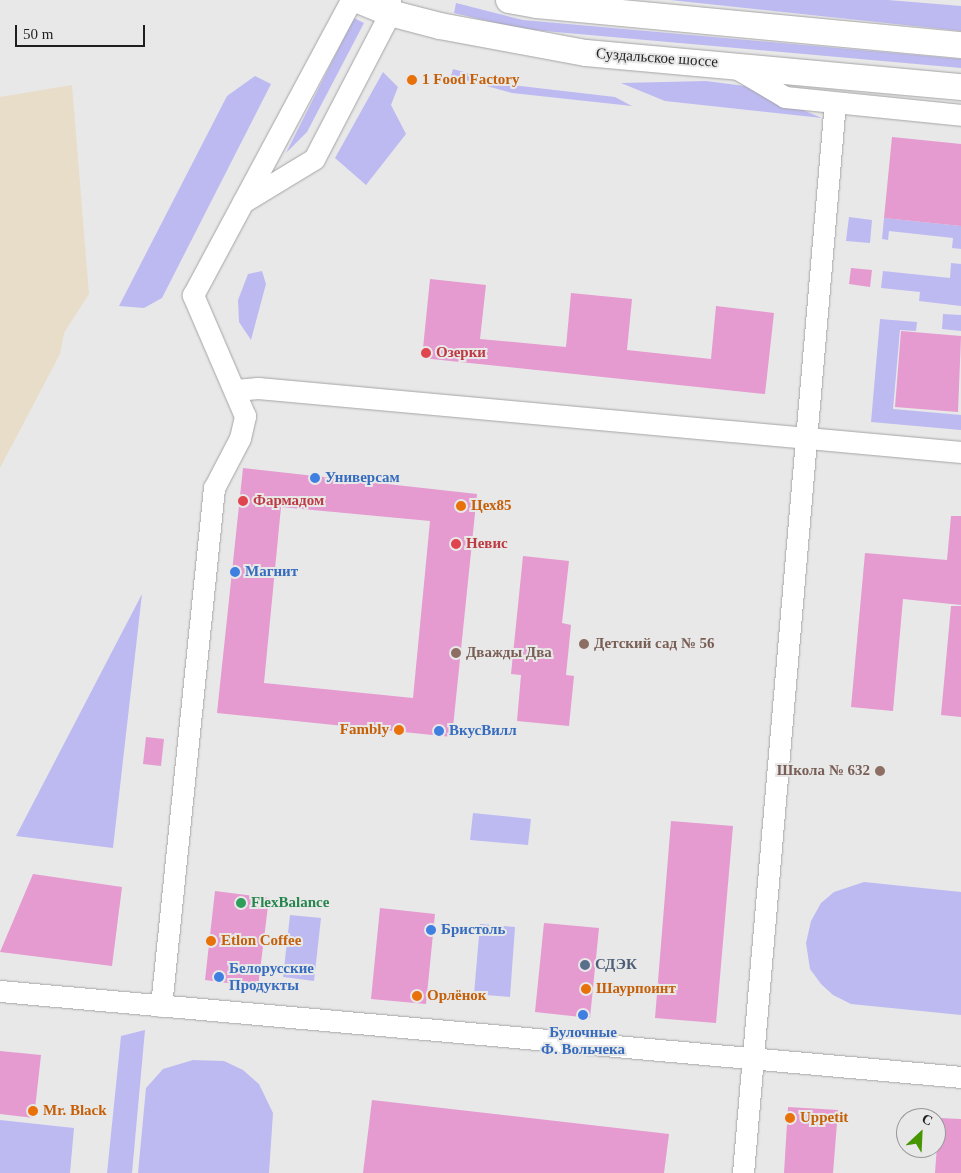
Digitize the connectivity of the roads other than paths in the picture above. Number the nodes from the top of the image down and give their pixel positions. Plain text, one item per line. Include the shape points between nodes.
1 (351, 0) edge
2 (358, 0) edge
3 (509, 0) edge
4 (390, 6) edge
5 (961, 45) edge
6 (730, 64) junction
7 (961, 87) edge
8 (835, 104) junction
9 (961, 114) edge
10 (241, 203) junction
11 (235, 390) junction
12 (806, 438) junction
13 (961, 452) edge
14 (0, 991) edge
15 (161, 1006) junction
16 (753, 1059) junction
17 (961, 1077) edge
18 (743, 1173) edge

1 - 10 street
2 - 4 main road, Суздальское шоссе
3 - 5 main road
4 - 6 main road, Суздальское шоссе via 485,36 586,53
4 - 10 street via 314,159
6 - 7 main road, Суздальское шоссе
6 - 8 street via 786,97
8 - 9 street
8 - 12 street
10 - 11 street via 192,295
11 - 12 street via 258,388
11 - 15 street via 245,416 240,438 214,488
12 - 13 street
12 - 16 street
14 - 15 street
15 - 16 street
16 - 17 street
16 - 18 street

